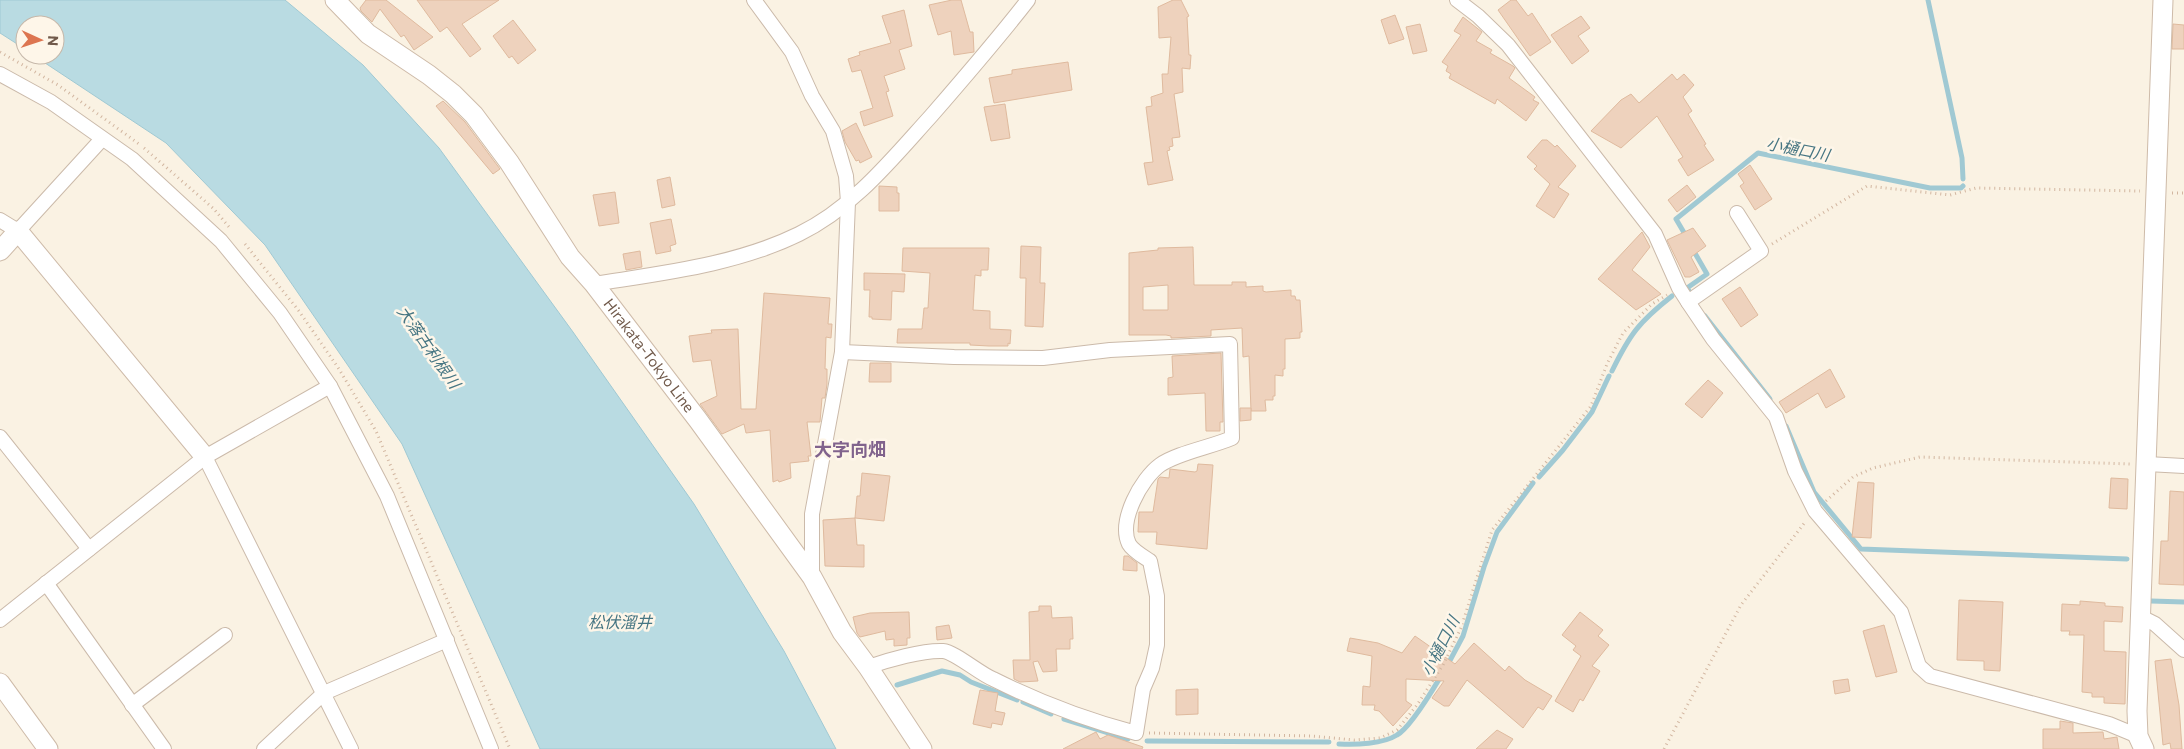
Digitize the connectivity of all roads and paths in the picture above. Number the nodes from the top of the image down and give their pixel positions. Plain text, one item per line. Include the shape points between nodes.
1 (335, 0) edge
2 (754, 0) edge
3 (1028, 0) edge
4 (1457, 0) edge
5 (2163, 0) edge
6 (0, 74) edge
7 (102, 139) junction
8 (2156, 192) junction
9 (848, 202) junction
10 (1737, 213) dead end
11 (0, 220) edge
12 (18, 230) junction
13 (1761, 251) junction
14 (0, 252) edge
15 (594, 284) junction
16 (1679, 288) junction
17 (1688, 302) junction
18 (842, 352) junction
19 (330, 386) junction
20 (0, 437) edge
21 (205, 456) junction
22 (2147, 464) junction
23 (2184, 466) edge
24 (1815, 511) junction
25 (90, 549) junction
26 (812, 577) junction
27 (46, 583) junction
28 (2141, 617) junction
29 (0, 620) edge
30 (225, 635) dead end
31 (447, 640) junction
32 (2184, 650) edge
33 (868, 667) junction
34 (0, 683) edge
35 (324, 693) junction
36 (132, 705) junction
37 (1136, 733) junction
38 (2141, 742) edge
39 (48, 749) edge
40 (164, 749) edge
41 (264, 749) edge
42 (351, 749) edge
43 (491, 749) edge
44 (922, 749) edge
45 (1664, 749) edge

1 - 15 street, Hirakata-Tokyo Line via 368,34 453,94 474,115 509,162 570,257
2 - 9 street via 792,52 833,132 846,176
3 - 9 street via 996,43 893,158
4 - 16 street via 1508,45 1566,118 1655,234
5 - 8 street
6 - 7 street via 51,102
7 - 12 street
7 - 19 street via 132,159 220,241 280,313
8 - 13 path via 1976,188 1950,195 1866,186
8 - 22 street
9 - 15 street via 800,234 747,255
9 - 18 street
10 - 13 street
11 - 12 street
12 - 14 street
12 - 21 street
13 - 17 street
15 - 26 street, Hirakata-Tokyo Line
16 - 17 street
16 - 37 path via 1652,304 1623,333 1591,406 1492,530 1461,628 1443,665 1397,730 1380,738 1354,740 1312,736
17 - 24 street via 1713,339 1776,417
18 - 26 street via 812,514
18 - 37 street via 1043,358 1110,350 1230,344 1232,438 1160,465 1142,481 1128,514 1126,530 1130,545 1150,562 1157,596 1157,645 1143,689
19 - 21 street
19 - 31 street via 387,496
20 - 25 street
21 - 25 street
21 - 35 street
22 - 23 street
22 - 24 path via 1920,457 1872,468 1853,477
22 - 28 street
24 - 38 street via 1901,612 1919,666 1930,676 2109,724
24 - 45 path via 1740,604
25 - 27 street
26 - 33 street, Hirakata-Tokyo Line via 842,632
27 - 29 street
27 - 36 street
28 - 32 street via 2155,624
28 - 38 street via 2137,711
30 - 36 street
31 - 35 street
31 - 43 street
33 - 37 street via 892,658 944,651 990,678 1054,707 1093,722
33 - 44 street, Hirakata-Tokyo Line
34 - 39 street
35 - 41 street
35 - 42 street
36 - 40 street

